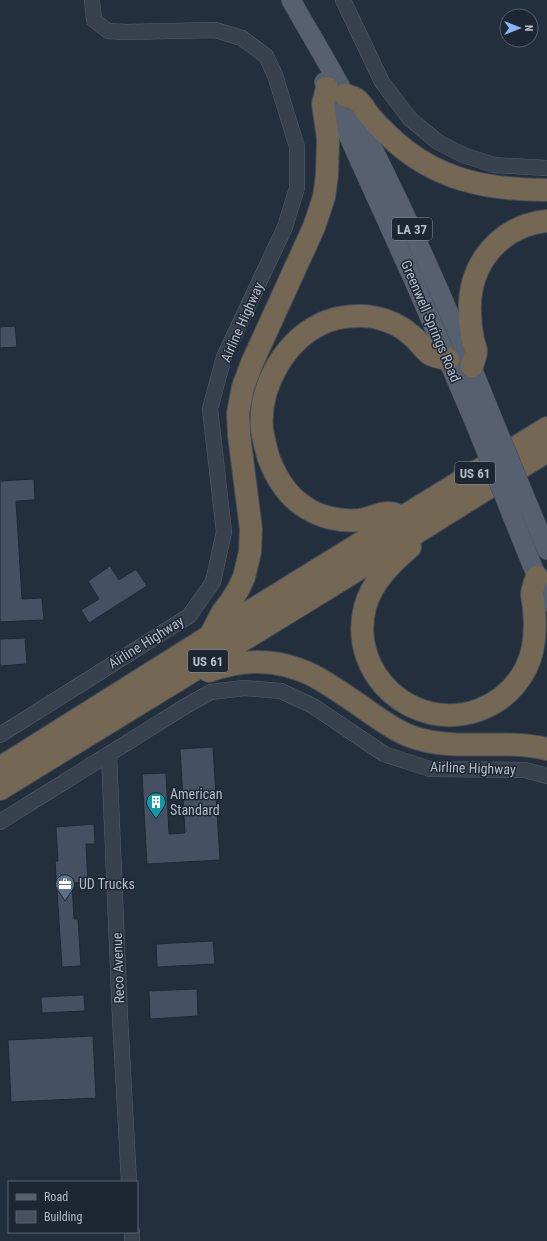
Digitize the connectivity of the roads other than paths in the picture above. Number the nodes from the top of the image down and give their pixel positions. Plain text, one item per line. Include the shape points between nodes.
1 (92, 0) edge
2 (287, 0) edge
3 (291, 0) edge
4 (343, 0) edge
5 (336, 92) junction
6 (547, 168) edge
7 (547, 190) edge
8 (547, 221) edge
9 (448, 359) junction
10 (472, 366) junction
11 (547, 428) edge
12 (547, 451) edge
13 (409, 525) junction
14 (547, 550) edge
15 (537, 577) junction
16 (547, 602) edge
17 (210, 636) junction
18 (200, 666) junction
19 (0, 735) edge
20 (547, 749) edge
21 (109, 754) junction
22 (0, 768) edge
23 (547, 776) edge
24 (0, 789) edge
25 (0, 822) edge
26 (129, 1181) edge

1 - 19 street, Airline Highway via 94,20 108,31 215,30 242,38 266,56 275,75 297,147 297,188 285,227 224,357 210,409 224,532 213,582 188,616
2 - 5 main road, Greenwell Springs Road / LA 37
3 - 5 main road, Greenwell Springs Road / LA 37
4 - 6 street via 382,82 416,124 438,142 463,155 494,165
5 - 7 highway via 357,99 395,142 414,157 435,168 482,185 515,190
5 - 9 main road, Greenwell Springs Road / LA 37 via 357,153
5 - 10 main road, Greenwell Springs Road / LA 37 via 409,223
5 - 17 highway via 323,104 328,138 328,164 322,202 314,227 249,369 240,400 239,435 251,529 250,552 239,588
8 - 10 highway via 525,226 507,235 488,252 477,271 470,304 476,351
9 - 13 highway via 431,355 410,334 387,321 362,316 337,318 298,339 272,376 266,392 262,422 264,442 272,467 287,492 303,506 339,520 360,520 388,512
9 - 15 main road, Greenwell Springs Road / LA 37, bridge
10 - 14 main road, Greenwell Springs Road / LA 37, bridge
11 - 13 highway, Airline Highway / US 61
12 - 13 highway, Airline Highway / US 61
13 - 15 highway via 413,545 395,560 370,593 362,630 366,652 375,674 394,696 416,709 439,715 463,714 494,703 513,687 526,669 533,648 535,628 532,593
13 - 17 highway, Airline Highway / US 61
13 - 18 highway, Airline Highway / US 61 via 331,586
15 - 16 main road, Greenwell Springs Road / LA 37
17 - 22 highway, Airline Highway / US 61
18 - 20 highway via 209,672 228,665 251,662 286,665 316,676 387,724 412,737 440,743 516,744
18 - 24 highway, Airline Highway / US 61
21 - 23 street, Airline Highway via 211,692 244,688 281,690 313,706 384,754 430,769 525,770
21 - 25 street, Airline Highway
21 - 26 street, Reco Avenue

